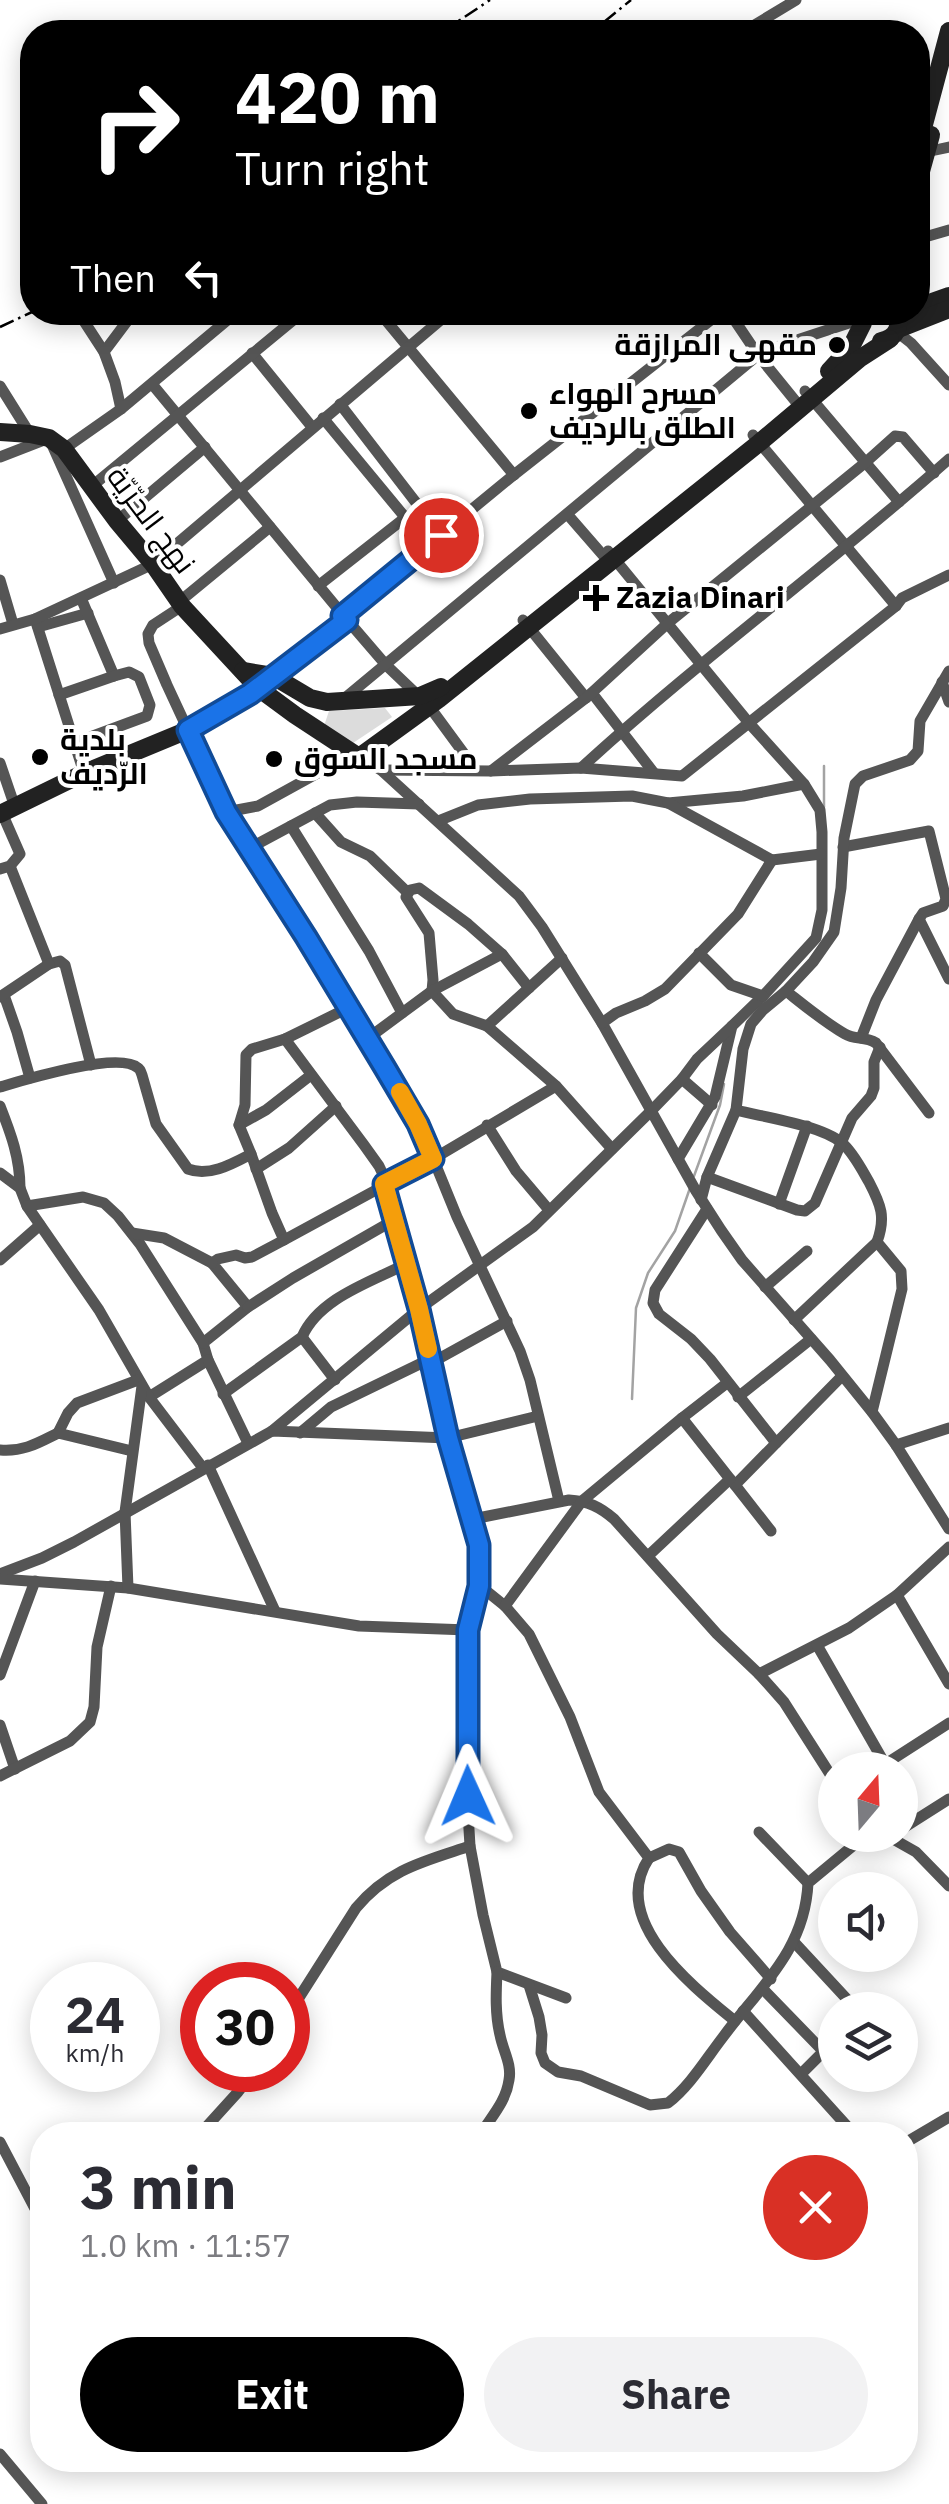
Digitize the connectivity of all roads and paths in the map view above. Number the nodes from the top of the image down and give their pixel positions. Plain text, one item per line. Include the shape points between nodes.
1 (796, 0) edge
2 (763, 20) edge
3 (949, 32) edge
4 (949, 70) edge
5 (930, 115) edge
6 (930, 126) edge
7 (86, 325) edge
8 (124, 325) edge
9 (222, 325) edge
10 (287, 325) edge
11 (390, 325) edge
12 (434, 325) edge
13 (702, 325) edge
14 (738, 325) edge
15 (840, 325) edge
16 (862, 325) edge
17 (866, 325) edge
18 (894, 325) edge
19 (894, 325) edge
20 (898, 325) edge
21 (408, 346) junction
22 (104, 352) junction
23 (252, 353) junction
24 (758, 355) junction
25 (152, 384) junction
26 (949, 385) edge
27 (0, 386) edge
28 (803, 400) junction
29 (340, 404) junction
30 (121, 409) junction
31 (178, 416) junction
32 (324, 418) junction
33 (312, 428) junction
34 (0, 432) edge
35 (756, 439) junction
36 (48, 441) junction
37 (205, 448) junction
38 (0, 457) edge
39 (949, 459) edge
40 (866, 462) junction
41 (387, 465) junction
42 (934, 473) junction
43 (514, 475) junction
44 (373, 478) junction
45 (91, 487) junction
46 (239, 490) junction
47 (899, 502) junction
48 (813, 505) junction
49 (568, 515) junction
50 (406, 518) junction
51 (117, 522) junction
52 (270, 527) junction
53 (441, 535) junction
54 (428, 545) junction
55 (847, 546) junction
56 (608, 557) junction
57 (153, 564) junction
58 (949, 575) edge
59 (0, 580) edge
60 (114, 582) junction
61 (318, 586) junction
62 (82, 598) junction
63 (180, 604) junction
64 (896, 606) junction
65 (88, 613) junction
66 (345, 618) junction
67 (36, 623) junction
68 (526, 623) junction
69 (13, 624) junction
70 (668, 624) junction
71 (0, 629) edge
72 (701, 664) junction
73 (386, 666) junction
74 (244, 671) junction
75 (114, 676) junction
76 (273, 676) junction
77 (946, 677) edge
78 (257, 687) junction
79 (59, 695) junction
80 (589, 695) junction
81 (425, 701) junction
82 (335, 702) junction
83 (949, 702) edge
84 (750, 723) junction
85 (312, 727) junction
86 (188, 730) junction
87 (622, 731) junction
88 (74, 743) junction
89 (359, 757) junction
90 (0, 763) edge
91 (581, 768) junction
92 (382, 770) junction
93 (476, 770) junction
94 (491, 771) junction
95 (84, 773) junction
96 (654, 773) junction
97 (804, 784) junction
98 (417, 801) junction
99 (668, 803) junction
100 (6, 812) edge
101 (315, 813) junction
102 (227, 814) junction
103 (438, 820) junction
104 (291, 826) junction
105 (248, 845) junction
106 (843, 847) junction
107 (821, 854) junction
108 (772, 860) junction
109 (5, 867) edge
110 (947, 886) edge
111 (408, 893) junction
112 (919, 920) junction
113 (502, 954) junction
114 (700, 954) junction
115 (562, 958) junction
116 (49, 962) junction
117 (949, 979) edge
118 (530, 988) junction
119 (432, 990) junction
120 (786, 990) junction
121 (2, 996) edge
122 (763, 996) junction
123 (348, 1008) junction
124 (402, 1012) junction
125 (602, 1023) junction
126 (487, 1026) junction
127 (732, 1026) junction
128 (367, 1038) junction
129 (861, 1038) junction
130 (285, 1039) junction
131 (880, 1048) junction
132 (91, 1065) junction
133 (311, 1074) junction
134 (30, 1078) junction
135 (682, 1079) junction
136 (556, 1086) junction
137 (0, 1087) edge
138 (712, 1105) junction
139 (0, 1106) edge
140 (336, 1106) junction
141 (652, 1110) junction
142 (736, 1110) junction
143 (929, 1113) dead end
144 (487, 1125) junction
145 (239, 1126) junction
146 (807, 1126) junction
147 (842, 1142) junction
148 (612, 1149) junction
149 (251, 1154) junction
150 (433, 1159) junction
151 (679, 1162) junction
152 (256, 1169) junction
153 (0, 1173) edge
154 (707, 1178) junction
155 (385, 1184) junction
156 (20, 1188) junction
157 (701, 1200) junction
158 (779, 1204) junction
159 (27, 1206) junction
160 (549, 1210) junction
161 (394, 1220) junction
162 (40, 1225) junction
163 (132, 1233) junction
164 (284, 1240) junction
165 (877, 1242) junction
166 (807, 1251) dead end
167 (0, 1260) edge
168 (212, 1264) junction
169 (406, 1264) junction
170 (479, 1266) junction
171 (765, 1287) junction
172 (248, 1307) junction
173 (419, 1309) junction
174 (507, 1320) junction
175 (794, 1320) junction
176 (302, 1336) junction
177 (811, 1339) junction
178 (203, 1343) junction
179 (208, 1360) junction
180 (430, 1361) junction
181 (842, 1376) junction
182 (335, 1380) junction
183 (728, 1383) junction
184 (143, 1388) junction
185 (223, 1394) junction
186 (738, 1398) junction
187 (872, 1412) junction
188 (538, 1416) junction
189 (682, 1418) junction
190 (949, 1428) edge
191 (272, 1431) junction
192 (300, 1432) junction
193 (58, 1433) junction
194 (448, 1438) junction
195 (776, 1442) junction
196 (248, 1443) junction
197 (896, 1445) junction
198 (0, 1450) edge
199 (132, 1451) junction
200 (205, 1466) junction
201 (732, 1482) junction
202 (559, 1501) junction
203 (582, 1501) junction
204 (125, 1512) junction
205 (472, 1519) junction
206 (949, 1529) edge
207 (771, 1532) dead end
208 (949, 1547) edge
209 (648, 1556) junction
210 (0, 1576) edge
211 (34, 1581) junction
212 (111, 1586) junction
213 (479, 1586) junction
214 (128, 1588) junction
215 (897, 1595) junction
216 (505, 1606) junction
217 (276, 1611) junction
218 (468, 1630) junction
219 (818, 1646) junction
220 (759, 1674) junction
221 (0, 1675) edge
222 (949, 1684) edge
223 (0, 1725) edge
224 (948, 1727) edge
225 (873, 1752) edge
226 (906, 1752) edge
227 (818, 1754) edge
228 (15, 1769) junction
229 (0, 1776) edge
230 (949, 1799) edge
231 (918, 1818) edge
232 (759, 1832) dead end
233 (470, 1846) junction
234 (845, 1852) edge
235 (916, 1852) edge
236 (649, 1858) junction
237 (808, 1883) junction
238 (949, 1886) edge
239 (794, 1942) junction
240 (497, 1972) junction
241 (310, 1980) edge
242 (529, 1984) junction
243 (767, 1984) junction
244 (841, 1992) edge
245 (566, 1998) dead end
246 (739, 2016) junction
247 (818, 2046) edge
248 (818, 2057) edge
249 (801, 2074) junction
250 (238, 2092) edge
251 (949, 2117) edge
252 (211, 2122) edge
253 (489, 2122) edge
254 (843, 2122) edge
255 (918, 2135) edge
256 (0, 2142) edge
257 (30, 2199) edge
258 (0, 2454) edge
259 (42, 2504) edge

1 - 2 street
3 - 5 street
4 - 6 street
7 - 22 street
8 - 22 street
9 - 25 street
10 - 23 street
11 - 21 street
12 - 21 street
13 - 43 street
14 - 24 street
15 - 24 street
16 - 28 street via 842,360
17 - 18 street via 878,341
19 - 28 street via 872,350
20 - 26 street
21 - 29 street
21 - 43 street
22 - 30 street
23 - 31 street
23 - 33 street
24 - 28 street
24 - 49 street
25 - 30 street
25 - 31 street
27 - 36 street
28 - 35 street
28 - 40 street
29 - 32 street
29 - 41 street
30 - 36 street
31 - 37 street
31 - 45 street
32 - 33 street
32 - 44 street
33 - 46 street
34 - 36 street
35 - 48 street
35 - 56 street
36 - 38 street
36 - 45 street, نهج الحرّيّة
36 - 60 street
37 - 46 street
37 - 51 street
39 - 42 street
40 - 42 street via 900,435
40 - 47 street
40 - 48 street
41 - 44 street
41 - 53 street
42 - 47 street
43 - 53 street
44 - 50 street
45 - 51 street, نهج الحرّيّة
46 - 52 street
46 - 57 street
47 - 55 street
48 - 55 street
48 - 70 street
49 - 56 street
49 - 73 street
50 - 54 street
50 - 61 street
51 - 57 street, نهج الحرّيّة
52 - 61 street
52 - 63 street
53 - 54 street
54 - 66 street
55 - 64 street
55 - 72 street
56 - 68 street
56 - 70 street
57 - 60 street
57 - 63 street, نهج الحرّيّة
58 - 64 street
59 - 69 street
60 - 62 street
61 - 66 street
62 - 65 street
62 - 67 street
63 - 74 street, نهج الحرّيّة
63 - 86 street via 153,625 148,638
64 - 84 street
65 - 67 street
65 - 75 street
66 - 73 street
66 - 76 street
67 - 69 street
67 - 79 street
68 - 80 street
68 - 81 street
69 - 71 street
70 - 72 street
70 - 80 street
72 - 84 street
72 - 87 street
73 - 81 street
73 - 82 street
74 - 76 street
74 - 78 street, نهج الحرّيّة
75 - 79 street
75 - 88 street via 139,676 150,705 147,716
76 - 78 street
76 - 82 street via 310,698
77 - 83 street
77 - 106 street via 920,721 918,751 855,784
78 - 85 street, نهج الحرّيّة
78 - 86 street
79 - 88 street
80 - 87 street
80 - 94 street
81 - 82 street
81 - 89 street
81 - 93 street
82 - 85 street via 316,708
84 - 96 street via 682,776
84 - 97 street
85 - 89 street, نهج الحرّيّة
86 - 95 street
86 - 102 street
87 - 91 street
87 - 96 street
88 - 95 street
89 - 92 street
89 - 102 street
90 - 100 street
91 - 94 street
91 - 96 street
92 - 93 street
92 - 98 street
93 - 94 street
95 - 100 street
97 - 99 street
97 - 107 street via 820,810
98 - 101 street via 350,802
98 - 103 street
99 - 103 street via 632,796 530,799 478,805
99 - 108 street
100 - 109 street via 20,854
101 - 104 street
101 - 111 street via 341,842 370,856
102 - 105 street
103 - 115 street via 519,896
104 - 105 street
104 - 124 street
105 - 123 street
106 - 110 street via 929,830
106 - 120 street via 834,932
107 - 108 street
107 - 122 street via 816,938
108 - 114 street via 738,914
109 - 116 street
110 - 112 street via 946,903
111 - 113 street via 418,888
111 - 119 street via 429,932
112 - 117 street
112 - 129 street
113 - 118 street
113 - 119 street
114 - 122 street via 731,985
114 - 125 street via 664,989
115 - 118 street
115 - 125 street
116 - 121 street
116 - 132 street via 67,969
118 - 126 street
119 - 124 street
119 - 126 street via 453,1014
120 - 129 street via 817,1016
120 - 142 street via 747,1035
121 - 134 street
122 - 127 street
123 - 128 street
123 - 130 street
124 - 128 street
125 - 141 street
126 - 136 street
127 - 135 street
127 - 138 street
128 - 150 street
129 - 131 street
130 - 133 street
130 - 145 street via 246,1055
131 - 143 street
131 - 147 street via 872,1096
132 - 134 street
132 - 149 street via 138,1068 156,1124 188,1169 204,1173
133 - 140 street
133 - 145 street
134 - 137 street
135 - 138 street
135 - 141 street
136 - 144 street
136 - 148 street
138 - 151 street
139 - 156 street via 17,1150
140 - 152 street
140 - 155 street
141 - 148 street
141 - 151 street
142 - 146 street
142 - 154 street
144 - 150 street
144 - 160 street
145 - 149 street
146 - 147 street
146 - 158 street
147 - 158 street via 810,1209
147 - 165 street via 876,1195 882,1213
148 - 160 street
149 - 152 street
150 - 155 street
150 - 170 street
151 - 157 street
152 - 164 street
153 - 156 street
154 - 157 street
154 - 158 street
155 - 161 street
155 - 164 street
156 - 159 street
157 - 171 street
157 - 183 street via 653,1304
159 - 162 street
159 - 163 street via 83,1197 104,1203
160 - 170 street
161 - 169 street
161 - 172 street
162 - 167 street
162 - 184 street via 100,1310
163 - 168 street via 164,1238
163 - 178 street
164 - 168 street via 252,1257
165 - 175 street
165 - 187 street via 900,1271 902,1289
166 - 171 street
168 - 172 street
169 - 173 street
169 - 176 street via 324,1308
170 - 173 street
170 - 174 street
171 - 175 street
172 - 178 street
173 - 180 street
173 - 182 street
174 - 180 street
174 - 188 street
175 - 177 street
176 - 182 street
176 - 185 street
177 - 181 street
177 - 186 street
178 - 179 street
179 - 184 street
179 - 185 street
180 - 192 street via 331,1407
180 - 194 street
181 - 187 street
181 - 195 street
182 - 191 street
183 - 186 street
183 - 189 street
184 - 193 street via 78,1403
184 - 199 street
184 - 200 street
185 - 196 street
186 - 195 street
187 - 197 street
188 - 194 street
188 - 202 street
189 - 201 street
189 - 203 street
190 - 197 street
191 - 192 street
191 - 196 street
192 - 194 street
193 - 198 street via 28,1448
193 - 199 street
194 - 205 street
195 - 201 street
196 - 200 street
197 - 206 street
199 - 204 street
200 - 204 street
200 - 217 street
201 - 207 street
201 - 209 street
202 - 203 street
202 - 205 street
203 - 209 street via 600,1506
203 - 216 street
204 - 210 street
204 - 214 street
205 - 213 street
208 - 215 street
209 - 220 street
210 - 211 street
211 - 212 street
211 - 221 street
212 - 214 street
212 - 228 street via 90,1722 70,1741
213 - 216 street
213 - 218 street
214 - 217 street
215 - 219 street
215 - 222 street
216 - 236 street via 539,1652 599,1792
217 - 218 street via 358,1626
218 - 233 street
219 - 220 street
219 - 225 street
220 - 227 street
223 - 228 street
224 - 226 street
228 - 229 street
230 - 231 street
232 - 237 street
233 - 240 street
233 - 241 street via 407,1867 369,1892
234 - 237 street
235 - 238 street
236 - 243 street via 679,1852
236 - 246 street via 636,1888 654,1938 697,1990
237 - 239 street
239 - 243 street
239 - 244 street
240 - 242 street
240 - 253 street via 497,2017 510,2068
242 - 245 street
242 - 246 street via 546,2063 650,2105 675,2098
243 - 246 street
243 - 247 street
246 - 249 street
248 - 249 street
249 - 254 street
250 - 252 street
251 - 255 street
256 - 257 street
258 - 259 street

